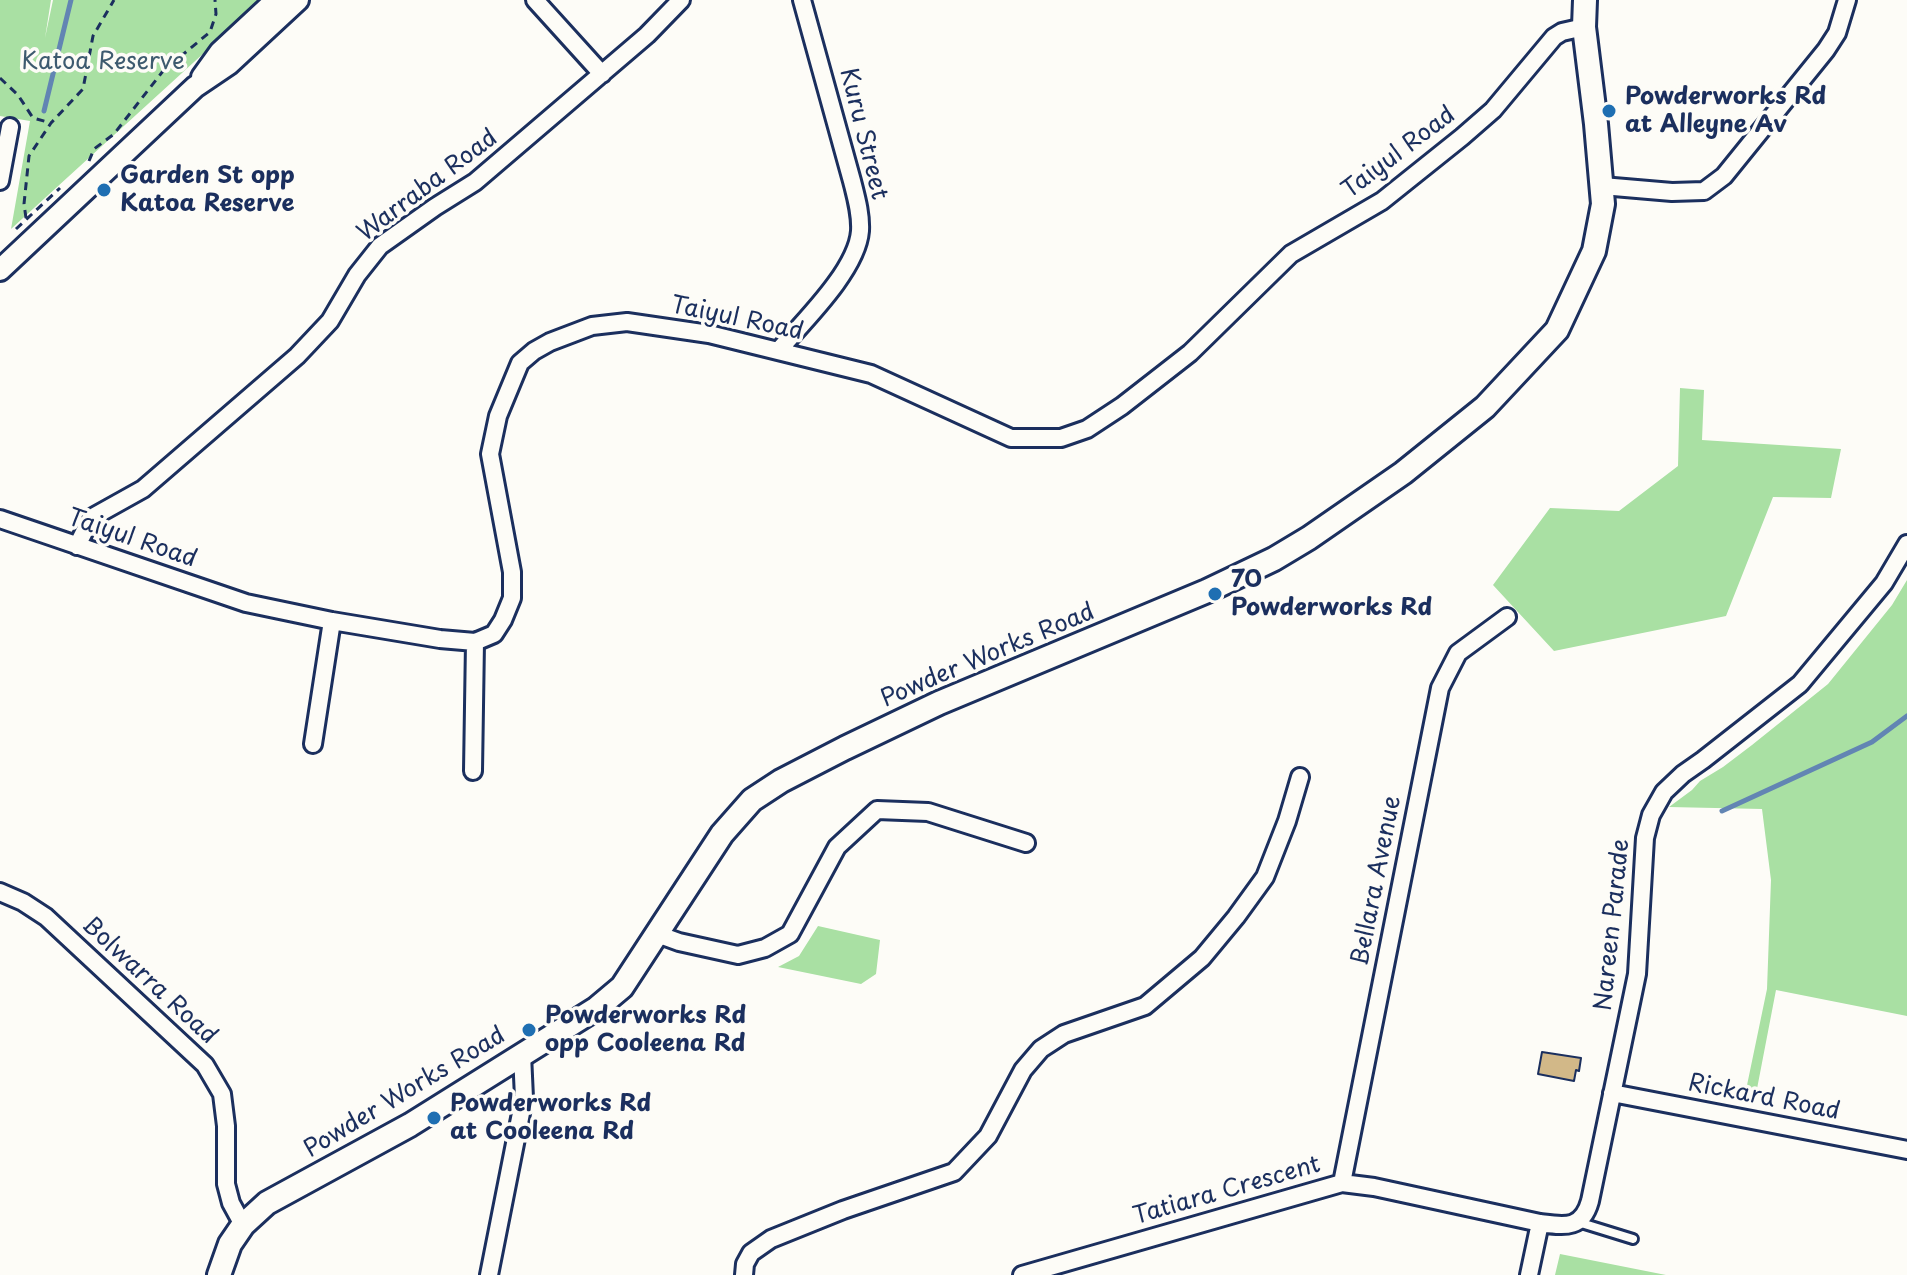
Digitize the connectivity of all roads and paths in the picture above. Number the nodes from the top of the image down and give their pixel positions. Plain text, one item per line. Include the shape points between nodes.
1 (114, 0) edge
2 (215, 0) edge
3 (276, 0) edge
4 (298, 0) edge
5 (535, 0) edge
6 (681, 0) edge
7 (802, 0) edge
8 (1585, 0) edge
9 (1847, 0) edge
10 (1584, 27) junction
11 (602, 74) junction
12 (0, 78) edge
13 (195, 87) junction
14 (51, 123) junction
15 (10, 127) dead end
16 (80, 169) dead end
17 (69, 179) dead end
18 (0, 181) edge
19 (1602, 186) junction
20 (26, 218) junction
21 (14, 230) dead end
22 (0, 270) edge
23 (778, 351) junction
24 (0, 519) edge
25 (1907, 544) edge
26 (77, 546) junction
27 (1507, 617) dead end
28 (332, 621) junction
29 (475, 642) junction
30 (313, 744) dead end
31 (473, 771) dead end
32 (1300, 777) dead end
33 (1026, 843) dead end
34 (0, 892) edge
35 (657, 934) junction
36 (522, 1054) junction
37 (1612, 1093) junction
38 (1907, 1150) edge
39 (1342, 1183) junction
40 (1578, 1222) junction
41 (1540, 1223) junction
42 (243, 1225) junction
43 (1633, 1239) dead end
44 (219, 1275) edge
45 (489, 1275) edge
46 (744, 1275) edge
47 (1022, 1275) edge
48 (1529, 1275) edge

1 - 14 path via 93,36 83,89
2 - 16 path via 210,32 163,71
3 - 13 street via 220,52
4 - 13 street via 229,64
5 - 11 street
6 - 11 street, Warraba Road
7 - 23 street, Kuru Street via 858,203 860,233 835,286
8 - 10 main road, Powder Works Road
9 - 19 street via 1826,50 1724,176 1704,191
10 - 19 main road, Powder Works Road
10 - 23 street, Taiyul Road via 1554,37 1493,110 1462,137 1382,201 1291,254 1190,353 1087,429 1061,438 1011,438 871,374
11 - 26 street, Warraba Road via 475,182 380,246 330,321 297,356 143,489 91,518
12 - 14 path via 33,118
13 - 22 street
14 - 20 path via 29,156
15 - 18 street
17 - 20 path
19 - 35 main road, Powder Works Road via 1594,251 1557,330 1485,407 1403,473 1274,559 939,703 781,781 752,800 722,834
20 - 21 path
23 - 29 street, Taiyul Road via 627,322 592,326 550,342 520,363 498,416 490,454 512,598 494,634
24 - 26 street, Taiyul Road
25 - 37 street, Nareen Parade via 1884,583 1800,684 1683,774 1656,804 1645,838 1637,974
26 - 28 street, Taiyul Road via 246,603
27 - 39 street, Bellara Avenue via 1458,653 1440,688
28 - 29 street, Taiyul Road
28 - 30 street
29 - 31 street
32 - 46 street via 1265,877 1202,958 1145,1006 1064,1034 1041,1049 1023,1070 988,1136 954,1172 771,1239 751,1253
33 - 35 street via 928,812 877,810 837,847 790,934 738,955
34 - 42 street, Bolwarra Road via 46,917 205,1065 222,1094 226,1184
35 - 36 main road, Powder Works Road via 622,987
36 - 42 main road, Powder Works Road via 410,1125 267,1203
36 - 45 street via 524,1098
37 - 38 street, Rickard Road
37 - 40 street, Nareen Parade via 1588,1209
39 - 41 street, Tatiara Crescent
39 - 47 street, Tatiara Crescent
40 - 41 street
40 - 43 lane
41 - 48 street
42 - 44 main road, Powder Works Road

